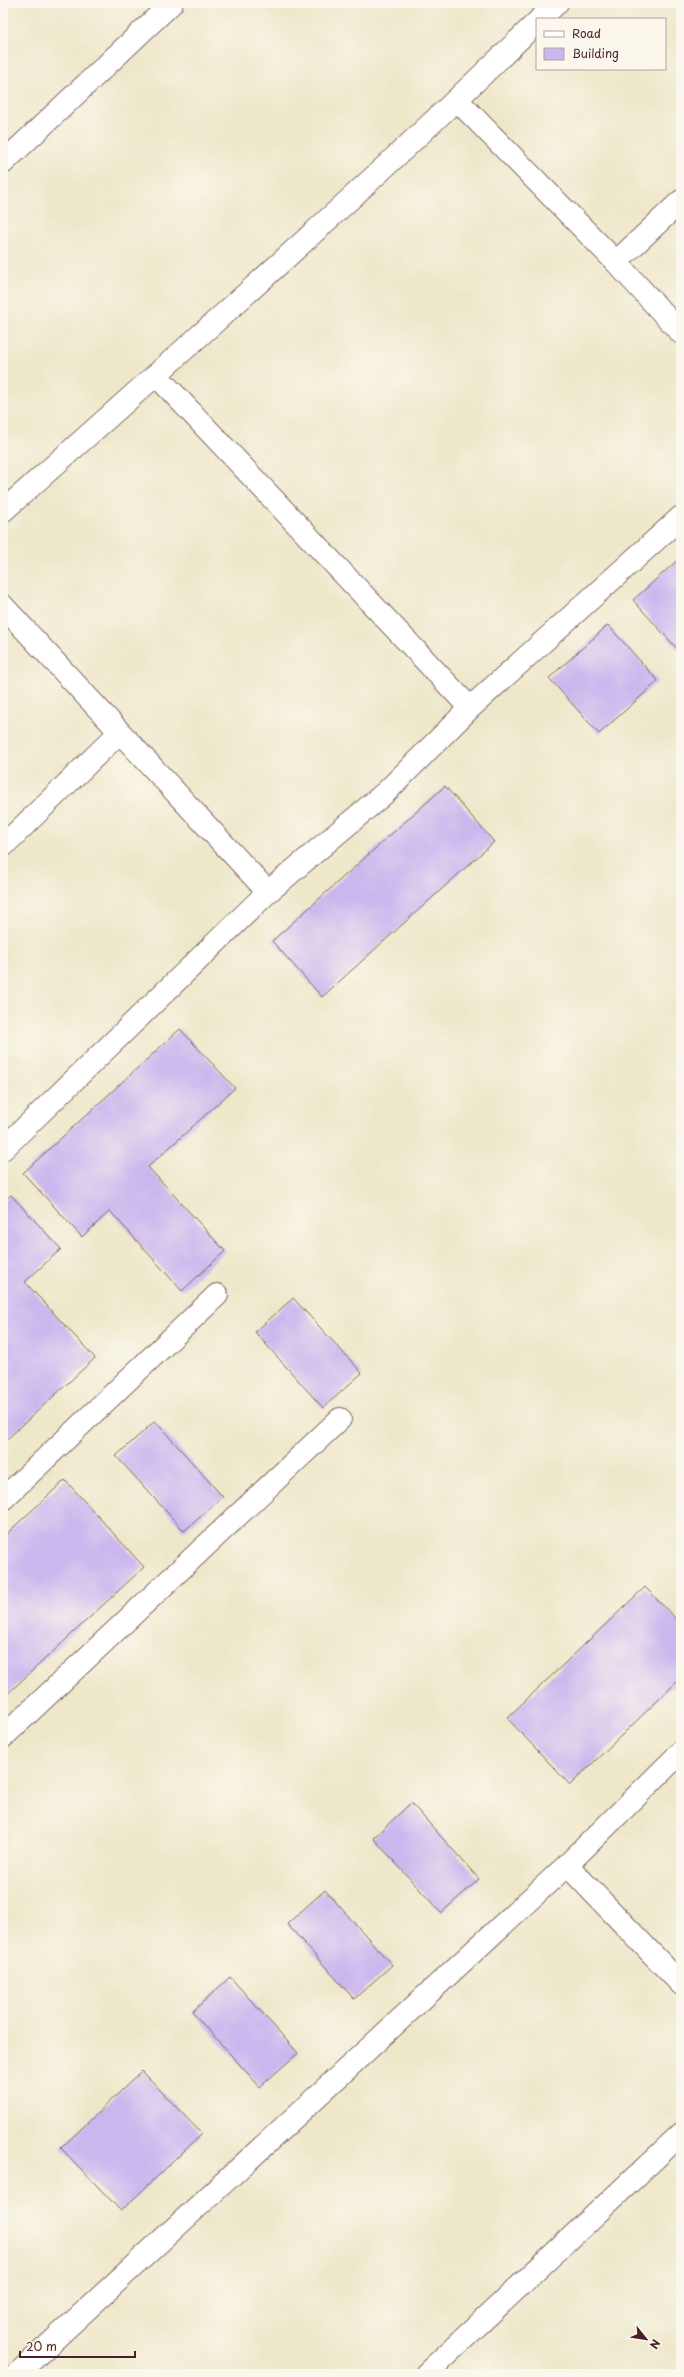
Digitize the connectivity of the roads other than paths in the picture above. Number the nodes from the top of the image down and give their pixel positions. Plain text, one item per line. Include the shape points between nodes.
1 (172, 3) edge
2 (557, 3) edge
3 (541, 18) edge
4 (536, 23) edge
5 (457, 100) junction
6 (3, 163) edge
7 (681, 201) edge
8 (616, 262) junction
9 (681, 333) edge
10 (157, 376) junction
11 (3, 511) edge
12 (681, 517) edge
13 (3, 606) edge
14 (470, 708) junction
15 (119, 733) junction
16 (3, 846) edge
17 (268, 892) junction
18 (3, 1149) edge
19 (217, 1295) dead end
20 (340, 1418) dead end
21 (3, 1499) edge
22 (3, 1737) edge
23 (681, 1752) edge
24 (567, 1865) junction
25 (681, 1984) edge
26 (681, 2134) edge
27 (17, 2374) edge
28 (426, 2374) edge

1 - 6 street
2 - 3 street
4 - 5 street
5 - 8 street
5 - 10 street
7 - 8 street
8 - 9 street
10 - 11 street
10 - 14 street
12 - 14 street
13 - 15 street
14 - 17 street via 386,792
15 - 16 street
15 - 17 street
17 - 18 street
19 - 21 street
20 - 22 street
23 - 24 street
24 - 25 street
24 - 27 street
26 - 28 street

